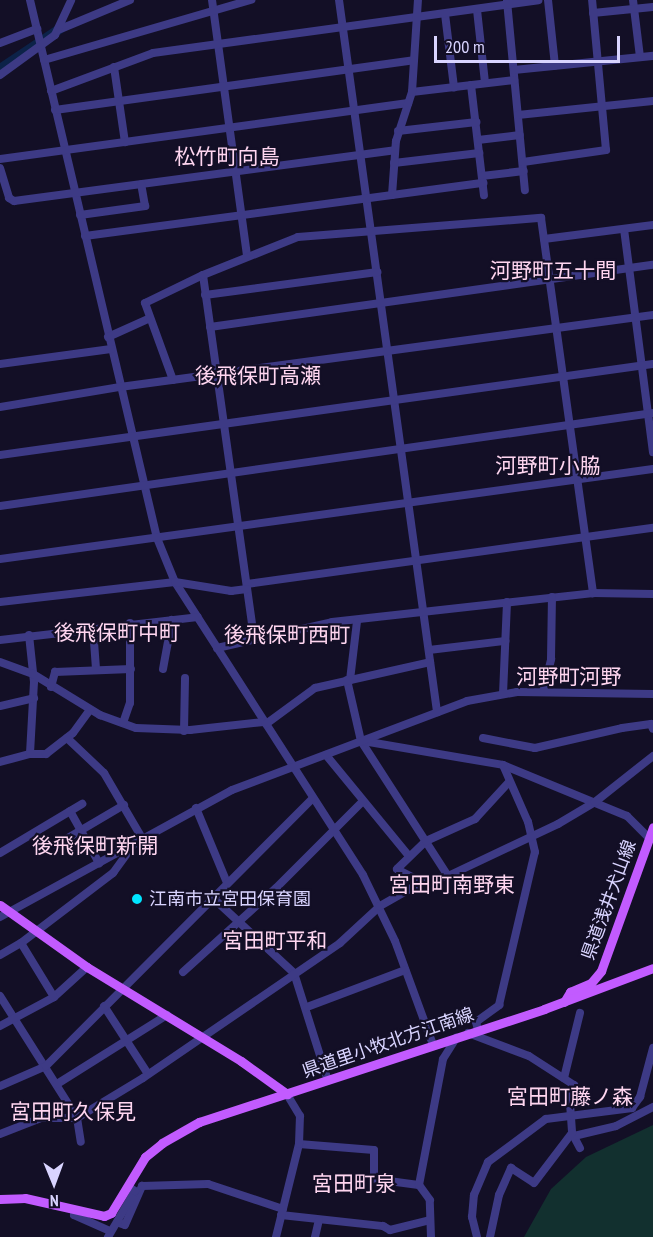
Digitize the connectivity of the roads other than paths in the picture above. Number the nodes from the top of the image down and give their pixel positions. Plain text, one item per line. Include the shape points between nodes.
1 (30, 0) edge
2 (71, 0) edge
3 (130, 0) edge
4 (212, 0) edge
5 (251, 0) edge
6 (339, 0) edge
7 (418, 0) edge
8 (538, 0) edge
9 (548, 0) edge
10 (592, 0) edge
11 (507, 3) edge
12 (634, 4) edge
13 (653, 6) edge
14 (477, 10) junction
15 (213, 11) junction
16 (593, 13) junction
17 (445, 14) junction
18 (417, 17) junction
19 (343, 26) junction
20 (59, 28) junction
21 (37, 29) junction
22 (39, 42) junction
23 (0, 43) edge
24 (218, 44) junction
25 (653, 56) edge
26 (640, 57) junction
27 (44, 60) junction
28 (414, 60) junction
29 (598, 62) junction
30 (555, 66) junction
31 (114, 67) junction
32 (349, 68) junction
33 (514, 70) junction
34 (0, 75) edge
35 (514, 80) junction
36 (485, 83) junction
37 (223, 85) junction
38 (471, 85) junction
39 (454, 87) junction
40 (51, 91) junction
41 (412, 92) junction
42 (119, 100) junction
43 (653, 101) edge
44 (408, 103) junction
45 (602, 106) junction
46 (55, 110) junction
47 (355, 110) junction
48 (518, 115) junction
49 (476, 122) junction
50 (229, 128) junction
51 (398, 131) junction
52 (520, 135) junction
53 (478, 140) junction
54 (125, 142) junction
55 (65, 150) junction
56 (395, 150) junction
57 (479, 153) junction
58 (361, 154) junction
59 (0, 159) edge
60 (522, 162) junction
61 (394, 163) junction
62 (0, 168) edge
63 (235, 171) junction
64 (524, 171) junction
65 (482, 180) junction
66 (141, 184) junction
67 (525, 190) dead end
68 (75, 193) junction
69 (392, 195) junction
70 (484, 195) dead end
71 (367, 198) junction
72 (80, 215) junction
73 (242, 216) junction
74 (653, 225) edge
75 (624, 229) junction
76 (372, 232) junction
77 (85, 236) junction
78 (544, 238) junction
79 (247, 256) junction
80 (653, 265) edge
81 (629, 268) junction
82 (377, 272) junction
83 (202, 275) junction
84 (549, 280) junction
85 (205, 295) junction
86 (382, 303) junction
87 (653, 315) edge
88 (636, 317) junction
89 (150, 318) junction
90 (210, 327) junction
91 (556, 327) junction
92 (108, 337) junction
93 (111, 349) junction
94 (388, 351) junction
95 (0, 364) edge
96 (653, 364) edge
97 (643, 366) junction
98 (217, 374) junction
99 (563, 377) junction
100 (173, 380) junction
101 (120, 387) junction
102 (395, 400) junction
103 (0, 407) edge
104 (651, 414) edge
105 (224, 424) junction
106 (570, 424) junction
107 (132, 437) junction
108 (401, 449) junction
109 (653, 452) edge
110 (0, 455) edge
111 (653, 469) edge
112 (231, 473) junction
113 (578, 480) junction
114 (143, 485) junction
115 (409, 503) junction
116 (0, 506) edge
117 (238, 526) junction
118 (653, 528) edge
119 (586, 537) junction
120 (157, 538) junction
121 (0, 559) edge
122 (417, 561) junction
123 (176, 582) junction
124 (247, 587) junction
125 (593, 593) junction
126 (653, 594) edge
127 (552, 597) junction
128 (0, 602) edge
129 (507, 602) junction
130 (424, 613) junction
131 (198, 617) junction
132 (172, 620) junction
133 (357, 621) junction
134 (130, 623) junction
135 (93, 628) junction
136 (29, 635) junction
137 (254, 639) junction
138 (0, 640) edge
139 (506, 641) junction
140 (217, 648) junction
141 (429, 650) junction
142 (0, 662) edge
143 (430, 662) junction
144 (96, 669) junction
145 (131, 669) junction
146 (163, 669) dead end
147 (33, 674) junction
148 (185, 678) dead end
149 (348, 680) junction
150 (51, 687) junction
151 (543, 692) junction
152 (503, 694) junction
153 (653, 694) edge
154 (34, 698) junction
155 (0, 706) edge
156 (90, 710) junction
157 (437, 712) junction
158 (123, 723) junction
159 (265, 723) junction
160 (653, 729) edge
161 (184, 730) junction
162 (67, 738) junction
163 (483, 738) dead end
164 (361, 741) junction
165 (30, 753) junction
166 (327, 755) junction
167 (653, 756) edge
168 (0, 762) edge
169 (503, 765) junction
170 (293, 768) junction
171 (509, 782) junction
172 (313, 798) junction
173 (362, 802) junction
174 (595, 802) junction
175 (82, 804) dead end
176 (124, 805) junction
177 (196, 808) junction
178 (70, 811) junction
179 (653, 827) edge
180 (81, 830) junction
181 (333, 831) junction
182 (534, 837) junction
183 (649, 838) junction
184 (139, 839) junction
185 (426, 841) junction
186 (56, 845) dead end
187 (0, 852) edge
188 (408, 855) junction
189 (99, 863) junction
190 (448, 876) junction
191 (422, 882) junction
192 (227, 883) junction
193 (213, 898) junction
194 (0, 905) edge
195 (380, 906) junction
196 (11, 914) junction
197 (0, 917) edge
198 (239, 922) junction
199 (35, 931) junction
200 (21, 943) junction
201 (0, 956) edge
202 (87, 967) junction
203 (653, 968) edge
204 (405, 970) junction
205 (183, 972) dead end
206 (294, 973) junction
207 (122, 988) junction
208 (0, 996) edge
209 (54, 997) junction
210 (564, 1002) junction
211 (104, 1006) junction
212 (307, 1007) junction
213 (580, 1013) dead end
214 (167, 1015) junction
215 (15, 1018) junction
216 (0, 1026) edge
217 (473, 1032) junction
218 (200, 1036) junction
219 (456, 1038) junction
220 (126, 1041) junction
221 (434, 1045) junction
222 (653, 1048) edge
223 (46, 1066) junction
224 (148, 1074) junction
225 (564, 1078) junction
226 (328, 1081) junction
227 (57, 1084) junction
228 (0, 1086) edge
229 (287, 1094) junction
230 (653, 1107) edge
231 (571, 1114) junction
232 (77, 1118) junction
233 (0, 1134) edge
234 (573, 1135) junction
235 (81, 1142) dead end
236 (299, 1144) junction
237 (580, 1148) dead end
238 (419, 1185) junction
239 (129, 1187) junction
240 (0, 1199) edge
241 (74, 1210) junction
242 (282, 1212) junction
243 (319, 1220) junction
244 (430, 1220) junction
245 (119, 1223) junction
246 (109, 1234) edge
247 (276, 1237) edge
248 (315, 1237) edge
249 (431, 1237) edge
250 (477, 1237) edge
251 (490, 1237) edge

1 - 21 street
2 - 20 street
3 - 20 street
4 - 15 street
5 - 15 street
6 - 19 street
7 - 18 street
8 - 11 street
9 - 30 street
10 - 16 street
11 - 14 street
11 - 33 street
12 - 13 street
12 - 16 street
12 - 26 street
14 - 17 street
14 - 36 street
15 - 24 street
15 - 27 street
16 - 29 street
17 - 18 street
17 - 39 street
18 - 19 street
18 - 28 street
19 - 24 street
19 - 32 street
20 - 22 street
21 - 22 street
21 - 23 street
22 - 27 street
22 - 34 street
24 - 31 street via 153,53
24 - 37 street
25 - 26 street
26 - 29 street
27 - 40 street
28 - 32 street
28 - 41 street
29 - 30 street
29 - 45 street
30 - 33 street
31 - 40 street
31 - 42 street
32 - 37 street
32 - 47 street
33 - 35 street
35 - 36 street
35 - 48 street
36 - 38 street
37 - 42 street
37 - 50 street
38 - 39 street
38 - 49 street
39 - 41 street
40 - 46 street
41 - 44 street
42 - 46 street
42 - 54 street
43 - 45 street
44 - 47 street
44 - 51 street
45 - 48 street
45 - 60 street via 603,153
46 - 55 street
47 - 50 street
47 - 58 street
48 - 52 street
49 - 51 street
49 - 53 street
50 - 54 street
50 - 63 street
51 - 56 street
52 - 53 street
52 - 60 street
53 - 57 street
54 - 55 street
55 - 59 street
55 - 68 street
56 - 58 street
56 - 61 street
57 - 61 street
57 - 65 street
58 - 63 street
58 - 71 street
60 - 64 street
61 - 69 street
62 - 68 street via 9,198 14,201
63 - 66 street
63 - 73 street
64 - 65 street
64 - 67 street
65 - 69 street
65 - 70 street
66 - 68 street
66 - 72 street via 145,206
68 - 72 street
69 - 71 street
71 - 73 street
71 - 76 street
72 - 77 street
73 - 77 street
73 - 79 street
74 - 75 street
75 - 78 street
75 - 81 street
76 - 78 street via 541,218
76 - 79 street via 298,237
76 - 82 street
77 - 92 street
78 - 84 street
79 - 83 street
80 - 81 street
81 - 84 street
81 - 88 street
82 - 85 street
82 - 86 street
83 - 85 street
83 - 89 street via 144,303
84 - 86 street
84 - 91 street
85 - 90 street
86 - 90 street
86 - 94 street
87 - 88 street
88 - 91 street
88 - 97 street
89 - 92 street
89 - 100 street
90 - 98 street
91 - 94 street
91 - 99 street
92 - 93 street
93 - 95 street
93 - 101 street
94 - 98 street
94 - 102 street
96 - 97 street
97 - 99 street
97 - 104 street
98 - 100 street
98 - 105 street
99 - 102 street
99 - 106 street
100 - 101 street
101 - 103 street
101 - 107 street
102 - 105 street
102 - 108 street
104 - 106 street
104 - 109 street
105 - 107 street
105 - 112 street
106 - 108 street
106 - 113 street
107 - 110 street
107 - 114 street
108 - 112 street
108 - 115 street
111 - 113 street
112 - 114 street
112 - 117 street
113 - 115 street
113 - 119 street
114 - 116 street
114 - 120 street
115 - 117 street
115 - 122 street
117 - 120 street
117 - 124 street
118 - 119 street
119 - 122 street
119 - 125 street
120 - 121 street
120 - 123 street
122 - 124 street
122 - 130 street
123 - 124 street via 231,591
123 - 128 street
123 - 131 street
124 - 137 street
125 - 126 street
125 - 127 street
127 - 129 street
127 - 151 street via 551,659
129 - 130 street
129 - 139 street
130 - 133 street
130 - 141 street
131 - 132 street
131 - 140 street
132 - 134 street
132 - 146 street
133 - 137 street via 332,622
133 - 149 street
134 - 135 street
134 - 145 street
135 - 136 street
135 - 144 street
136 - 138 street
136 - 147 street
137 - 140 street
139 - 141 street
139 - 152 street
140 - 159 street
141 - 143 street
142 - 147 street
143 - 149 street
143 - 157 street
144 - 145 street
144 - 150 street via 55,672
145 - 158 street via 130,703
147 - 150 street
147 - 154 street
148 - 161 street
149 - 159 street via 315,688
149 - 164 street
150 - 156 street
151 - 152 street
151 - 153 street
152 - 157 street
154 - 155 street
154 - 165 street via 29,717
156 - 158 street
156 - 162 street
157 - 164 street
158 - 161 street via 150,731
159 - 161 street
159 - 170 street
160 - 163 street via 651,724 622,728 534,748
162 - 165 street via 46,754
162 - 176 street via 104,773
164 - 166 street
164 - 169 street
164 - 185 street
165 - 168 street
166 - 170 street
166 - 173 street
167 - 174 street
169 - 171 street
169 - 174 street
170 - 172 street
170 - 177 street via 231,790
171 - 182 street
171 - 185 street via 475,819
172 - 181 street
172 - 192 street
173 - 181 street
173 - 188 street
174 - 182 street
174 - 183 street via 627,816
175 - 178 street
176 - 180 street
176 - 184 street
177 - 184 street
177 - 192 street
178 - 180 street
178 - 187 street
179 - 183 main road, 県道浅井犬山線
180 - 186 street
180 - 189 street
181 - 195 street
181 - 198 street
182 - 190 street
182 - 217 street via 532,870 499,1005 476,1022
183 - 210 main road, 県道浅井犬山線 via 601,971 591,983 570,992
184 - 189 street
184 - 199 street via 112,873
185 - 188 street
185 - 190 street
188 - 191 street via 397,869
189 - 196 street
190 - 191 street
191 - 195 street
192 - 193 street
193 - 198 street
193 - 207 street
194 - 196 main road, 県道里小牧北方江南線
195 - 204 street
195 - 206 street via 340,943
196 - 197 street
196 - 199 main road, 県道里小牧北方江南線
198 - 205 street
198 - 206 street
199 - 200 street
199 - 202 main road, 県道里小牧北方江南線
200 - 201 street
200 - 209 street
202 - 207 main road, 県道里小牧北方江南線
202 - 209 street
203 - 210 main road, 県道里小牧北方江南線
204 - 212 street
204 - 221 street
206 - 212 street
206 - 218 street
207 - 211 street
207 - 214 main road, 県道里小牧北方江南線
208 - 215 street
209 - 215 street
210 - 217 main road, 県道里小牧北方江南線
211 - 220 street
211 - 223 street
212 - 226 street
213 - 225 street
214 - 218 main road, 県道里小牧北方江南線
214 - 220 street
215 - 216 street
215 - 223 street
217 - 219 main road, 県道里小牧北方江南線
217 - 225 street via 529,1056
218 - 224 street
218 - 229 main road, 県道里小牧北方江南線
219 - 221 main road, 県道里小牧北方江南線
219 - 238 street via 443,1059
220 - 224 street
220 - 227 street
221 - 226 main road, 県道里小牧北方江南線
222 - 231 street via 640,1097 632,1108
223 - 227 street
223 - 228 street
224 - 232 street
225 - 231 street via 574,1085
226 - 229 main road, 県道里小牧北方江南線
227 - 232 street
229 - 236 street via 300,1116
229 - 239 main road via 178,1133 145,1157
230 - 234 street via 616,1126
231 - 234 street
231 - 250 street via 546,1119 488,1162 474,1195 472,1217
232 - 233 street via 41,1118
232 - 235 street
234 - 237 street
234 - 251 street via 534,1183 510,1168 499,1195
236 - 238 street via 374,1150 374,1179
236 - 242 street
238 - 244 street via 430,1200
239 - 241 main road via 111,1214
239 - 245 street via 135,1191
240 - 241 main road via 25,1198
241 - 246 street via 74,1215
242 - 243 street
242 - 245 street via 208,1184 142,1186 125,1225
242 - 247 street
243 - 244 street via 390,1230
243 - 248 street
244 - 249 street
245 - 246 street

